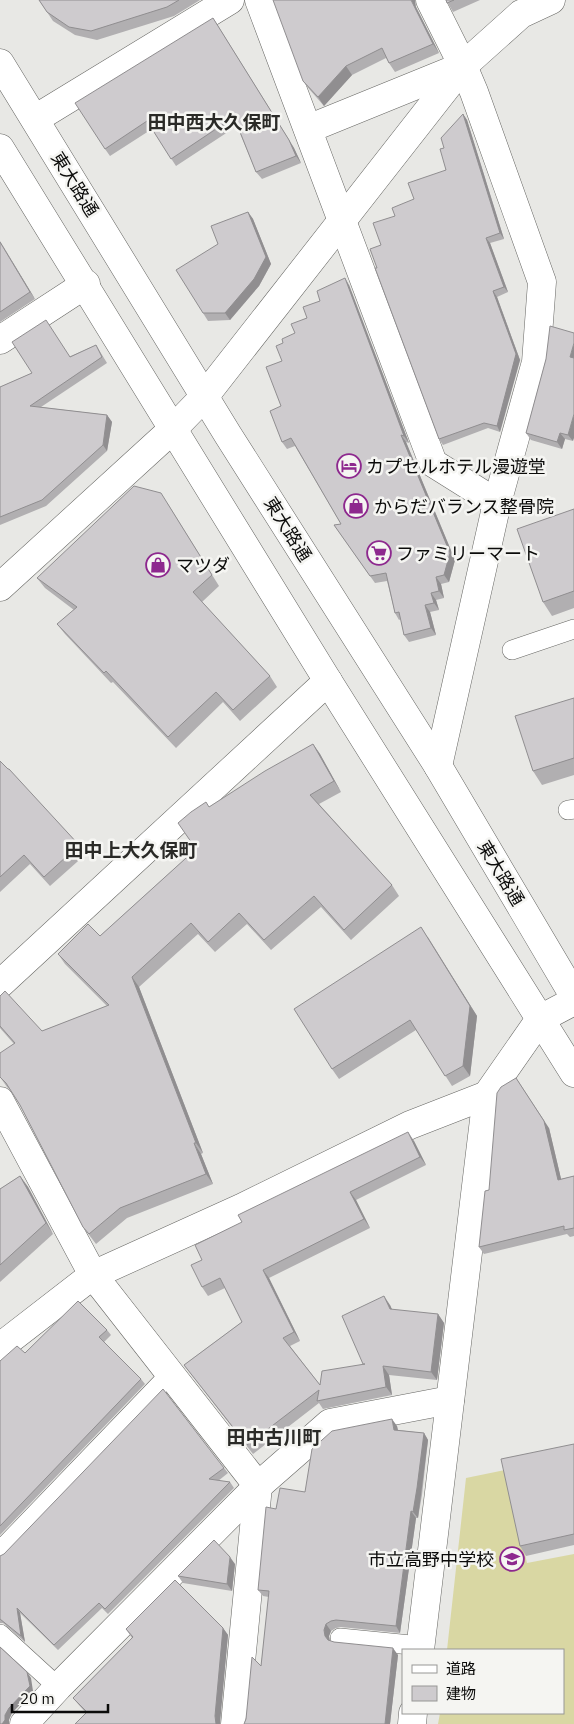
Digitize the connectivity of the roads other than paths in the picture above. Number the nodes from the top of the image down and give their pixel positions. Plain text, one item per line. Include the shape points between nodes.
1 (230, 0) edge
2 (259, 0) edge
3 (430, 0) edge
4 (552, 0) edge
5 (0, 63) edge
6 (463, 66) junction
7 (35, 119) junction
8 (308, 129) junction
9 (0, 148) edge
10 (343, 221) junction
11 (86, 284) junction
12 (0, 340) edge
13 (204, 397) junction
14 (173, 429) junction
15 (497, 503) junction
16 (0, 588) edge
17 (574, 629) edge
18 (512, 650) dead end
19 (328, 680) junction
20 (438, 766) junction
21 (0, 984) edge
22 (574, 996) edge
23 (574, 1001) edge
24 (540, 1019) junction
25 (574, 1074) edge
26 (488, 1095) junction
27 (0, 1101) edge
28 (93, 1275) junction
29 (0, 1347) edge
30 (171, 1373) junction
31 (450, 1400) junction
32 (258, 1486) junction
33 (0, 1551) edge
34 (0, 1634) edge
35 (340, 1638) dead end
36 (420, 1648) edge
37 (58, 1688) junction
38 (24, 1724) edge
39 (235, 1724) edge

1 - 7 street
2 - 8 street
3 - 6 street
4 - 6 street via 522,14
5 - 7 street, 東大路通
6 - 8 street
6 - 10 street
6 - 15 street via 542,282 536,362
7 - 13 street, 東大路通
8 - 10 street
9 - 11 street
10 - 13 street
10 - 15 street via 433,462
11 - 12 street
11 - 14 street
13 - 14 street
13 - 20 street, 東大路通
14 - 16 street
14 - 19 street
15 - 20 street
17 - 18 lane
19 - 21 street
19 - 24 street
20 - 22 street, 東大路通
23 - 24 street
24 - 25 street
24 - 26 street
26 - 28 street via 410,1125
26 - 31 street
27 - 28 street
28 - 29 street
28 - 30 street
30 - 32 street
30 - 33 lane
31 - 32 street via 330,1423
31 - 36 street
32 - 37 street
32 - 39 street
34 - 37 lane
35 - 36 lane
37 - 38 street

